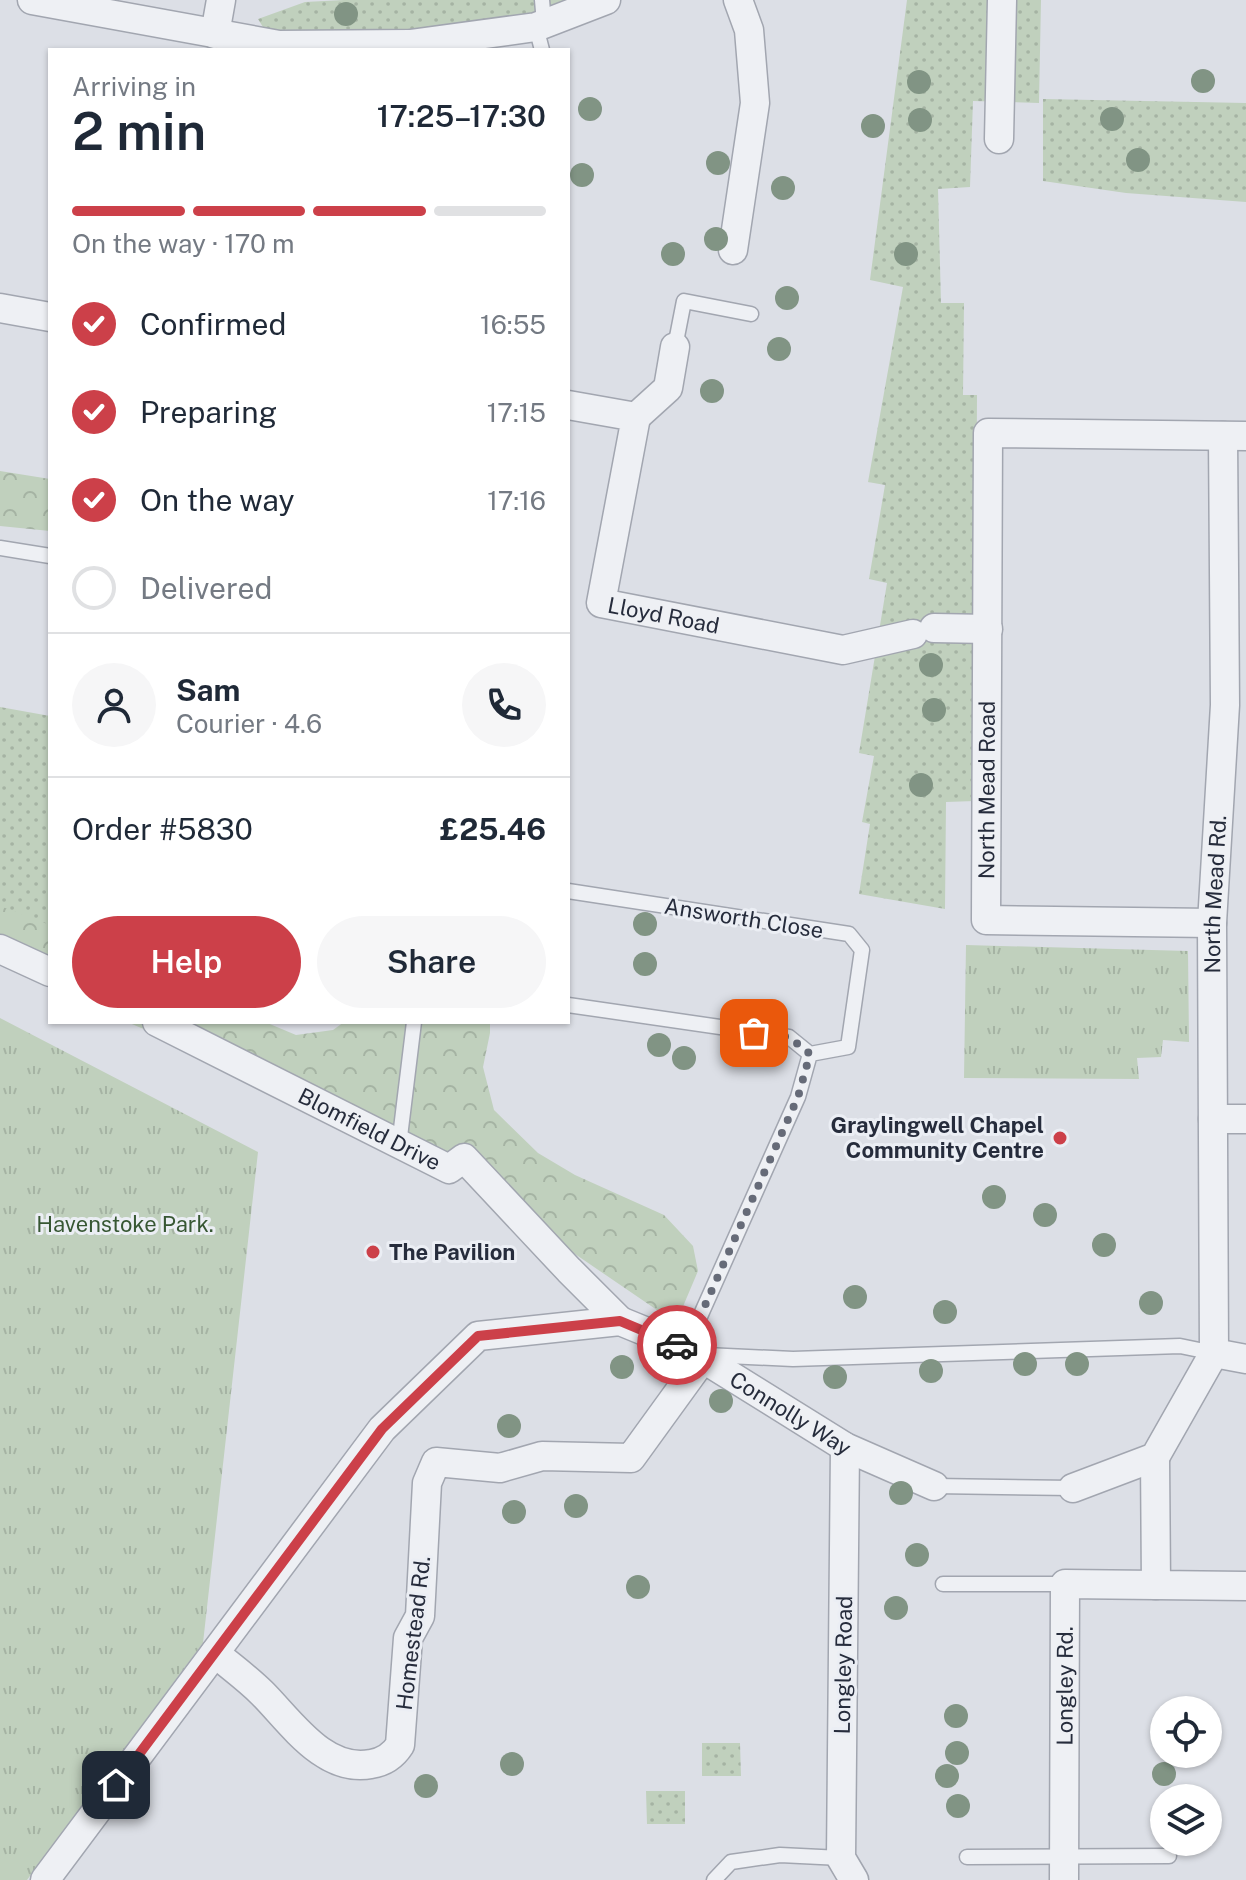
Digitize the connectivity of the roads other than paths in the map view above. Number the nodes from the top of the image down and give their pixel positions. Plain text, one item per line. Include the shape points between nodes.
1 (32, 0) edge
2 (221, 0) edge
3 (606, 0) edge
4 (738, 0) edge
5 (1002, 0) edge
6 (541, 25) edge
7 (214, 42) edge
8 (999, 139) dead end
9 (733, 250) dead end
10 (0, 308) edge
11 (751, 314) dead end
12 (48, 317) edge
13 (675, 347) joint
14 (570, 405) edge
15 (636, 417) junction
16 (988, 433) joint
17 (1235, 436) edge
18 (0, 548) edge
19 (48, 556) edge
20 (988, 629) junction
21 (1235, 705) edge
22 (570, 891) edge
23 (1212, 923) junction
24 (0, 949) edge
25 (48, 971) edge
26 (570, 1005) edge
27 (161, 1024) edge
28 (414, 1024) edge
29 (810, 1054) junction
30 (1213, 1119) junction
31 (1246, 1119) edge
32 (399, 1145) junction
33 (620, 1321) junction
34 (1214, 1353) junction
35 (694, 1354) junction
36 (1246, 1359) edge
37 (845, 1447) junction
38 (1155, 1457) junction
39 (934, 1486) joint
40 (1073, 1488) joint
41 (943, 1584) dead end
42 (1065, 1584) junction
43 (1156, 1585) junction
44 (1246, 1586) edge
45 (215, 1653) junction
46 (1169, 1856) dead end
47 (967, 1857) dead end
48 (1064, 1868) edge
49 (848, 1869) edge
50 (45, 1880) edge
51 (714, 1880) edge

1 - 7 street
2 - 7 street
3 - 6 street
4 - 9 street via 749,30 755,103
5 - 8 street
6 - 7 street via 410,44
10 - 12 street
11 - 13 lane via 684,301
13 - 15 street via 668,388
14 - 15 street
15 - 20 street, Lloyd Road via 601,603 843,650 924,631
16 - 17 street, North Mead Rd.
16 - 20 street, North Mead Road
17 - 21 street, North Mead Rd.
18 - 19 lane
20 - 23 street, North Mead Road via 986,920
21 - 23 street, North Mead Rd.
22 - 29 lane, Answorth Close via 849,934 862,950 848,1047
23 - 30 street, North Mead Rd.
24 - 25 street
26 - 29 lane via 789,1037
27 - 32 street, Blomfield Drive
28 - 32 lane
29 - 35 lane via 798,1097
30 - 31 street
30 - 34 street, North Mead Rd.
32 - 33 street, Blomfield Drive via 449,1169 464,1158
33 - 35 street, Connolly Way
33 - 45 street, Connolly Way via 478,1336 382,1429
34 - 35 lane via 1180,1346 793,1359
34 - 36 street
34 - 38 street
35 - 37 street, Connolly Way
35 - 45 street, Homestead Rd. via 631,1458 542,1456 500,1468 436,1462 427,1483 420,1616 408,1638 395,1754 361,1766 321,1752
37 - 39 street, Connolly Way
37 - 49 street, Longley Road
38 - 40 street, Connolly Way
38 - 43 street
39 - 40 lane, Connolly Way
41 - 42 lane
42 - 43 street
42 - 48 street, Longley Rd.
43 - 44 street
45 - 50 street, Connolly Way
46 - 48 lane
47 - 48 lane
49 - 51 lane via 780,1855 731,1862

